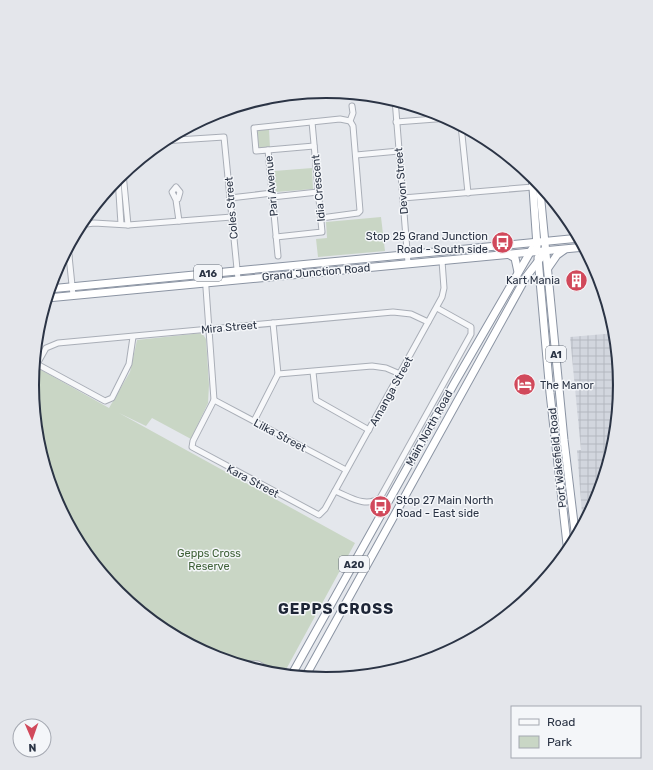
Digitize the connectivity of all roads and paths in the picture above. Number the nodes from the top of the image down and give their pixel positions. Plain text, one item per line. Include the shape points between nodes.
1 (352, 106) dead end
2 (395, 106) edge
3 (437, 119) edge
4 (350, 121) junction
5 (312, 122) junction
6 (396, 122) junction
7 (462, 131) edge
8 (176, 140) edge
9 (314, 146) junction
10 (268, 150) junction
11 (399, 151) junction
12 (356, 155) junction
13 (124, 181) edge
14 (119, 186) edge
15 (532, 187) joint
16 (539, 191) edge
17 (318, 192) junction
18 (468, 193) junction
19 (272, 195) junction
20 (230, 198) junction
21 (403, 198) junction
22 (176, 200) dead end
23 (232, 217) junction
24 (321, 218) junction
25 (179, 221) junction
26 (88, 224) edge
27 (121, 224) junction
28 (128, 225) junction
29 (276, 236) junction
30 (574, 239) edge
31 (541, 242) junction
32 (578, 247) edge
33 (568, 248) junction
34 (546, 250) junction
35 (447, 251) junction
36 (434, 252) junction
37 (534, 252) junction
38 (508, 254) junction
39 (408, 255) junction
40 (278, 256) dead end
41 (69, 258) edge
42 (538, 259) junction
43 (442, 261) junction
44 (408, 263) junction
45 (548, 268) junction
46 (237, 271) junction
47 (518, 272) junction
48 (205, 274) junction
49 (526, 277) junction
50 (238, 279) junction
51 (540, 280) junction
52 (205, 282) junction
53 (72, 287) junction
54 (56, 288) edge
55 (73, 295) junction
56 (53, 297) edge
57 (437, 308) junction
58 (428, 322) junction
59 (273, 323) junction
60 (209, 329) junction
61 (133, 337) junction
62 (480, 340) junction
63 (489, 344) junction
64 (556, 355) junction
65 (41, 356) edge
66 (546, 356) junction
67 (40, 365) edge
68 (313, 372) junction
69 (278, 374) junction
70 (400, 374) junction
71 (214, 400) junction
72 (254, 421) junction
73 (369, 430) junction
74 (346, 470) junction
75 (335, 490) junction
76 (560, 496) junction
77 (571, 496) junction
78 (319, 514) joint
79 (575, 529) edge
80 (567, 544) edge
81 (294, 671) edge
82 (307, 672) edge

1 - 4 street
2 - 6 street, Devon Street
3 - 6 street
4 - 5 street via 345,119
4 - 12 street via 353,124
5 - 9 street, Idia Crescent
5 - 10 street, Pari Avenue via 254,128 256,151
6 - 11 street, Devon Street
7 - 18 street
8 - 20 street, Coles Street via 224,137
9 - 10 street
9 - 17 street, Idia Crescent
10 - 19 street, Pari Avenue
11 - 12 street
11 - 21 street, Devon Street
12 - 24 street via 360,211
13 - 28 street
14 - 27 street
15 - 18 street
15 - 31 highway, A1
16 - 31 highway, A1
17 - 19 street
17 - 24 street, Idia Crescent
18 - 21 street
19 - 20 street
19 - 29 street, Pari Avenue
20 - 23 street, Coles Street
21 - 39 street, Devon Street
22 - 25 street
23 - 25 street
23 - 46 street, Coles Street
24 - 29 street, Idia Crescent via 322,232
25 - 28 street
26 - 27 street
27 - 28 street
29 - 40 street, Pari Avenue
30 - 31 highway, Grand Junction Road / A16
31 - 34 highway, Port Wakefield Road / A1
31 - 35 highway, Grand Junction Road / A16
31 - 37 highway, Main North Road / A20
32 - 33 highway, Grand Junction Road / A16
33 - 34 highway, Grand Junction Road / A16
33 - 45 highway via 557,255
34 - 37 highway, Grand Junction Road / A16
34 - 42 highway, Main North Road / A20
34 - 45 highway, Port Wakefield Road / A1
35 - 36 highway, Grand Junction Road / A16
35 - 43 highway
36 - 39 highway, Grand Junction Road / A16
36 - 43 highway
37 - 38 highway, Grand Junction Road / A16
37 - 42 highway, Port Wakefield Road / A1
37 - 47 highway, Main North Road / A20
38 - 43 highway, Grand Junction Road / A16
38 - 47 highway via 515,258
39 - 44 street, Devon Street
39 - 46 highway, Grand Junction Road / A16
41 - 53 street
42 - 49 highway, Main North Road / A20
42 - 51 highway, Port Wakefield Road / A1
43 - 44 highway, Grand Junction Road / A16
43 - 57 street, Amanga Street via 444,288
44 - 50 highway, Grand Junction Road / A16
45 - 64 highway, Port Wakefield Road / A1
46 - 48 highway, Grand Junction Road / A16
46 - 50 street, Coles Street
47 - 62 highway, Main North Road / A20
48 - 52 street
48 - 53 highway, Grand Junction Road / A16
49 - 51 highway
49 - 63 highway, Main North Road / A20
50 - 52 highway, Grand Junction Road / A16
51 - 66 highway, Port Wakefield Road / A1
52 - 55 highway, Grand Junction Road / A16
52 - 60 street
53 - 54 highway, Grand Junction Road / A16
53 - 55 street
55 - 56 highway, Grand Junction Road / A16
57 - 58 street, Amanga Street
57 - 75 street via 471,327 472,331 380,498 366,503
58 - 59 street, Mira Street via 404,312
58 - 70 street, Amanga Street
59 - 60 street, Mira Street
59 - 69 street
60 - 61 street, Mira Street
60 - 71 street
61 - 65 street, Mira Street via 52,345 46,348
61 - 67 street via 127,370 109,400 105,401
62 - 63 highway
62 - 81 highway, Main North Road / A20
63 - 82 highway, Main North Road / A20
64 - 66 highway
64 - 77 highway, Port Wakefield Road / A1
66 - 76 highway, Port Wakefield Road / A1
68 - 69 street
68 - 70 street via 372,366
68 - 73 street via 316,400
69 - 72 street
70 - 73 street, Amanga Street
71 - 72 street, Lilka Street
71 - 78 street, Kara Street via 192,444 195,450
72 - 74 street, Lilka Street
73 - 74 street, Amanga Street
74 - 75 street, Amanga Street
75 - 78 street, Amanga Street via 325,509
76 - 77 highway
76 - 80 highway, Port Wakefield Road / A1
77 - 79 highway, Port Wakefield Road / A1

